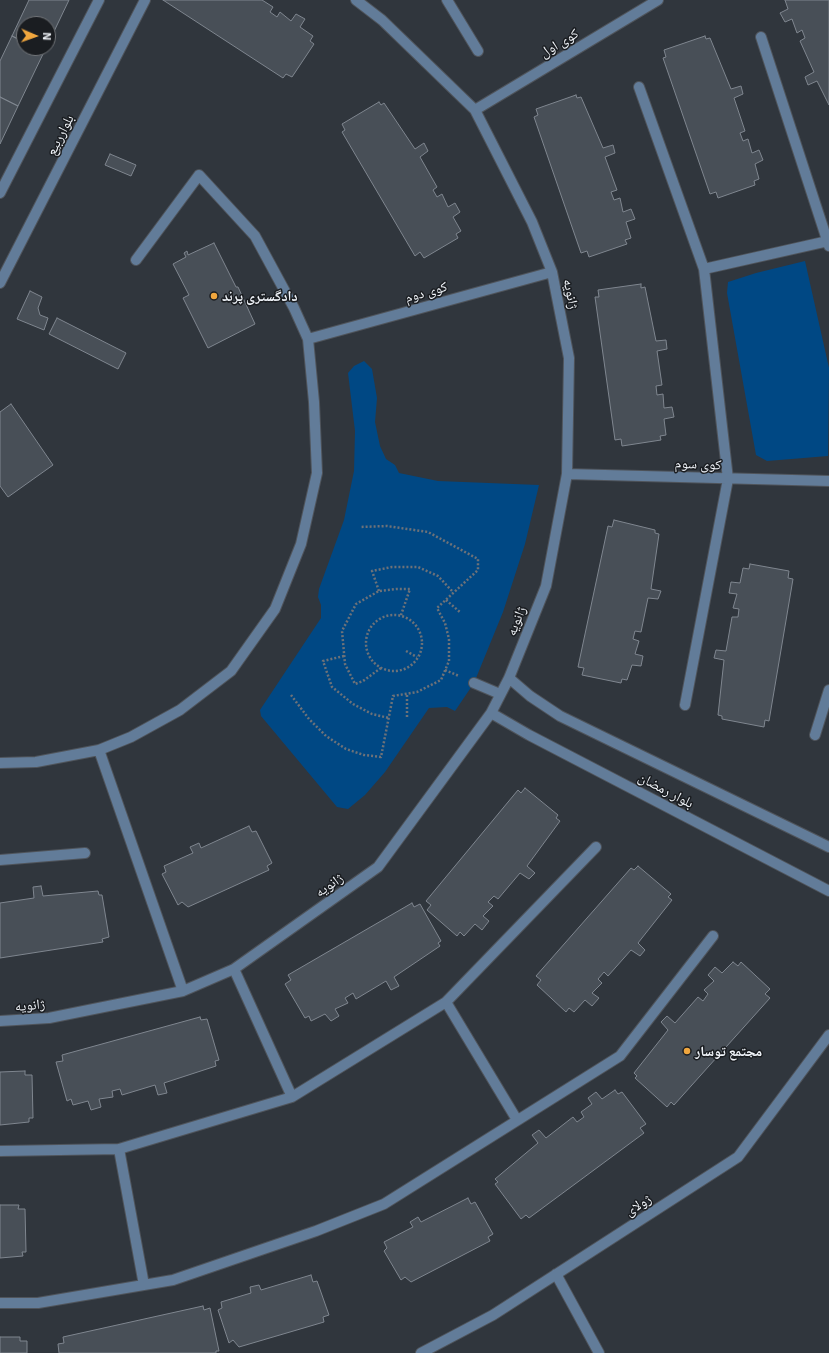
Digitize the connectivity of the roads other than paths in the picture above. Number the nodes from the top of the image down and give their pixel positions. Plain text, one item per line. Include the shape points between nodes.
1 (99, 0) edge
2 (146, 0) edge
3 (356, 0) edge
4 (447, 0) edge
5 (658, 0) edge
6 (761, 37) dead end
7 (478, 51) dead end
8 (639, 87) dead end
9 (474, 110) junction
10 (0, 193) edge
11 (828, 244) edge
12 (136, 260) dead end
13 (704, 269) junction
14 (552, 272) junction
15 (0, 283) edge
16 (308, 339) junction
17 (567, 474) junction
18 (728, 479) junction
19 (829, 481) edge
20 (508, 678) junction
21 (474, 683) dead end
22 (829, 690) edge
23 (500, 694) junction
24 (685, 705) dead end
25 (491, 713) junction
26 (815, 735) dead end
27 (99, 750) junction
28 (0, 763) edge
29 (596, 847) dead end
30 (829, 847) edge
31 (85, 853) dead end
32 (0, 860) edge
33 (829, 891) edge
34 (713, 936) dead end
35 (234, 969) junction
36 (183, 990) junction
37 (446, 1002) junction
38 (0, 1021) edge
39 (829, 1035) edge
40 (292, 1097) junction
41 (517, 1120) junction
42 (119, 1149) junction
43 (0, 1151) edge
44 (556, 1274) junction
45 (144, 1285) junction
46 (0, 1303) edge
47 (421, 1353) edge
48 (599, 1353) edge

1 - 10 street, بلوارربیع
2 - 15 street, بلوارربیع
3 - 9 street, ژانویه via 382,20
4 - 7 street
5 - 9 street, کوی اول
6 - 11 street
8 - 13 street
9 - 14 street, ژانویه via 532,222
11 - 13 street
12 - 16 street via 198,175 255,236
13 - 18 street
14 - 16 street, کوی دوم
14 - 17 street, ژانویه via 569,358
16 - 27 street via 317,473 301,544 275,609 231,671 180,710 132,737
17 - 18 street, کوی سوم
17 - 20 street, ژانویه via 546,586
18 - 19 street, کوی سوم
18 - 24 street
20 - 23 street, ژانویه
20 - 30 street, بلوار رمضان via 560,716
21 - 23 street
22 - 26 street
23 - 25 street, ژانویه
25 - 33 street, بلوار رمضان
25 - 35 street, ژانویه via 378,867
27 - 28 street via 36,762
27 - 36 street
29 - 37 street
31 - 32 street
34 - 41 street via 620,1056
35 - 36 street, ژانویه
35 - 40 street
36 - 38 street, ژانویه via 49,1018
37 - 40 street
37 - 41 street
39 - 44 street, ژولای via 738,1157
40 - 42 street
41 - 45 street via 384,1204 316,1231 181,1277
42 - 43 street
42 - 45 street
44 - 47 street, ژولای via 493,1315
44 - 48 street
45 - 46 street via 38,1303

